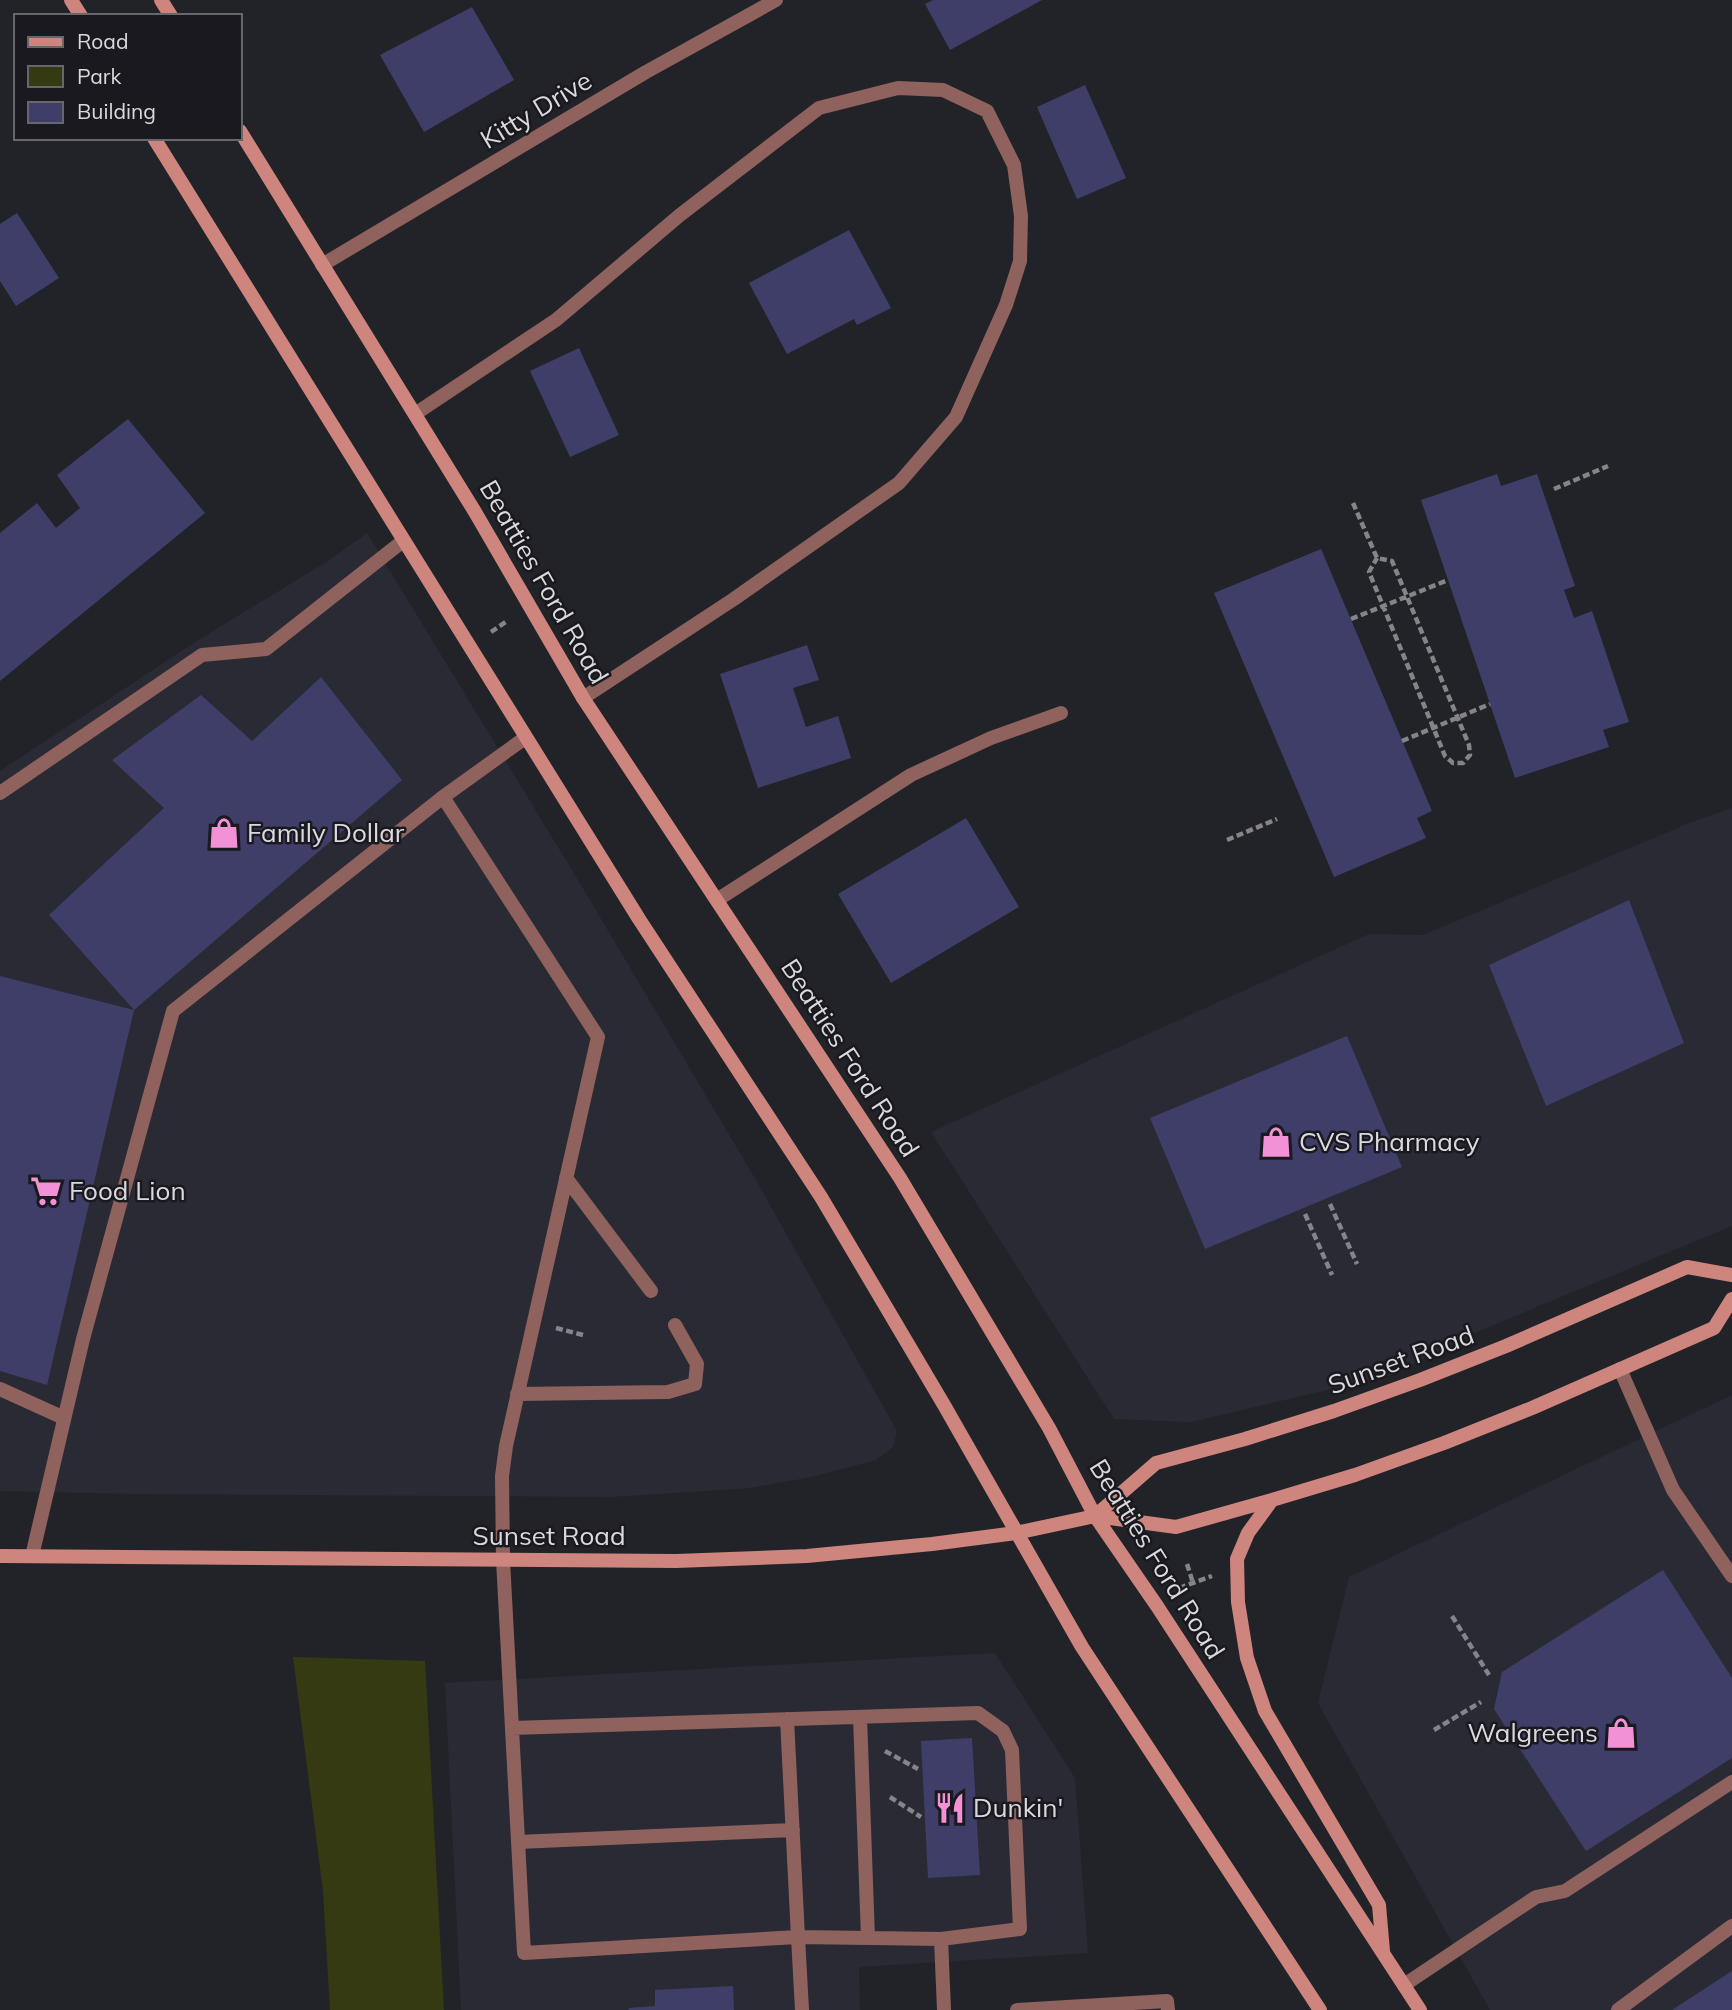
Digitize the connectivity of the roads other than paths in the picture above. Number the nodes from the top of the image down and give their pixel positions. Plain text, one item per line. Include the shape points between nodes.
1 (776, 0) edge
2 (242, 134) edge
3 (155, 140) edge
4 (322, 265) junction
5 (415, 414) junction
6 (403, 541) junction
7 (583, 698) junction
8 (1061, 713) dead end
9 (525, 738) junction
10 (0, 793) edge
11 (443, 797) junction
12 (717, 900) junction
13 (566, 1178) junction
14 (1732, 1275) edge
15 (651, 1291) dead end
16 (1732, 1298) edge
17 (675, 1325) dead end
18 (1620, 1369) junction
19 (0, 1389) edge
20 (517, 1394) junction
21 (64, 1418) junction
22 (1272, 1500) junction
23 (1095, 1516) junction
24 (1016, 1533) junction
25 (0, 1556) edge
26 (32, 1556) junction
27 (503, 1560) junction
28 (1732, 1576) edge
29 (860, 1717) junction
30 (788, 1719) junction
31 (512, 1728) junction
32 (1732, 1782) edge
33 (793, 1830) junction
34 (518, 1842) junction
35 (1732, 1926) edge
36 (799, 1937) junction
37 (869, 1938) junction
38 (942, 1939) junction
39 (1383, 1952) junction
40 (1404, 1985) junction
41 (1168, 2006) edge
42 (802, 2010) edge
43 (944, 2010) edge
44 (1017, 2010) edge
45 (1320, 2010) edge
46 (1420, 2010) edge
47 (1618, 2010) edge

1 - 4 street, Kitty Drive
2 - 4 main road, Beatties Ford Road
3 - 6 main road
4 - 5 main road, Beatties Ford Road
5 - 7 main road, Beatties Ford Road
5 - 7 street via 556,320 680,215 820,108 898,88 943,90 987,111 1014,164 1021,216 1020,261 1006,305 956,417 899,483
6 - 9 main road
6 - 10 street via 266,649 202,655
7 - 12 main road, Beatties Ford Road
8 - 12 street via 991,738 911,775
9 - 11 street
9 - 24 main road via 821,1197
11 - 13 street via 598,1037
11 - 21 street via 173,1011
12 - 23 main road, Beatties Ford Road via 900,1178 1049,1429
13 - 15 street
13 - 20 street
14 - 23 main road, Sunset Road via 1687,1267 1420,1380 1245,1439 1156,1463
16 - 18 main road, Sunset Road via 1714,1328
17 - 20 street via 697,1364 695,1384 668,1392
18 - 22 main road, Sunset Road via 1444,1443
18 - 28 street via 1673,1490
19 - 21 street
20 - 27 street via 502,1476
21 - 26 street
22 - 23 main road, Sunset Road via 1176,1527
22 - 39 main road via 1248,1533 1237,1559 1247,1658 1265,1711 1379,1905
23 - 24 main road, Sunset Road
23 - 39 main road, Beatties Ford Road
24 - 27 main road, Sunset Road via 807,1556
24 - 45 main road via 1082,1647
25 - 26 main road, Sunset Road
26 - 27 main road, Sunset Road
27 - 31 street
29 - 30 street
29 - 37 street
29 - 38 street via 978,1713 1003,1731 1012,1750 1020,1929
30 - 31 street
30 - 33 street
31 - 34 street
32 - 40 street via 1565,1891 1536,1897
33 - 34 street
33 - 36 street
34 - 36 street via 524,1953
35 - 47 street
36 - 37 street
36 - 42 street
37 - 38 street
38 - 43 street
39 - 40 main road, Beatties Ford Road
40 - 46 main road, Beatties Ford Road
41 - 44 street

